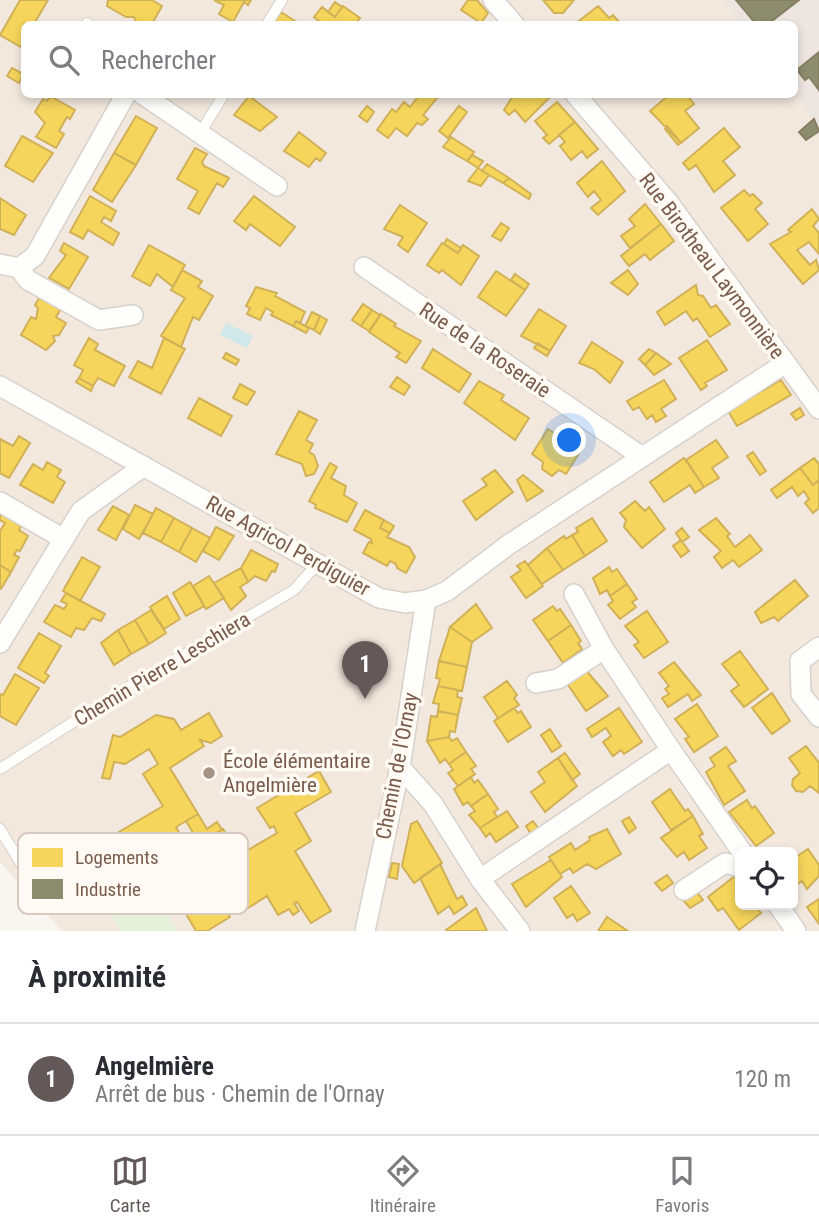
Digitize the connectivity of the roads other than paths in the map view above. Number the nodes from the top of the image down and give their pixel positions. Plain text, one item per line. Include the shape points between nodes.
1 (282, 0) edge
2 (493, 0) edge
3 (269, 21) edge
4 (511, 21) edge
5 (124, 98) edge
6 (148, 98) edge
7 (222, 98) edge
8 (578, 98) edge
9 (201, 132) junction
10 (277, 186) dead end
11 (10, 266) edge
12 (364, 267) dead end
13 (134, 315) dead end
14 (784, 364) junction
15 (0, 386) edge
16 (819, 409) edge
17 (641, 456) junction
18 (144, 466) junction
19 (0, 502) edge
20 (62, 538) junction
21 (317, 563) junction
22 (574, 594) dead end
23 (426, 600) junction
24 (0, 643) edge
25 (819, 647) edge
26 (604, 649) junction
27 (536, 683) dead end
28 (819, 718) edge
29 (671, 750) junction
30 (400, 767) junction
31 (0, 769) edge
32 (0, 829) edge
33 (739, 847) edge
34 (18, 859) edge
35 (735, 866) edge
36 (480, 879) junction
37 (684, 890) dead end
38 (781, 910) edge
39 (365, 931) edge
40 (520, 931) edge
41 (796, 931) edge

1 - 3 lane
2 - 4 street
5 - 11 street via 35,256
6 - 9 street
7 - 9 lane
8 - 14 street, Rue Birotheau Laymonnière via 669,202
9 - 10 street
11 - 13 street via 99,320
12 - 17 street, Rue de la Roseraie
14 - 16 street, Rue Birotheau Laymonnière
14 - 17 street, Rue Agricol Perdiguier
15 - 18 street, Rue Agricol Perdiguier
17 - 23 street, Rue Agricol Perdiguier via 447,591
18 - 20 street via 81,511
18 - 21 street, Rue Agricol Perdiguier
19 - 20 street
20 - 24 street
21 - 23 street, Rue Agricol Perdiguier via 379,598 405,603
21 - 31 lane, Chemin Pierre Leschiera via 294,590
22 - 26 street
23 - 30 street, Chemin de l'Ornay
25 - 28 street via 800,661 800,694
26 - 27 street via 558,679
26 - 29 street
29 - 33 street
29 - 36 street
30 - 36 street via 433,804
30 - 39 street, Chemin de l'Ornay
32 - 34 lane
35 - 37 street via 725,863
36 - 40 street
38 - 41 street

